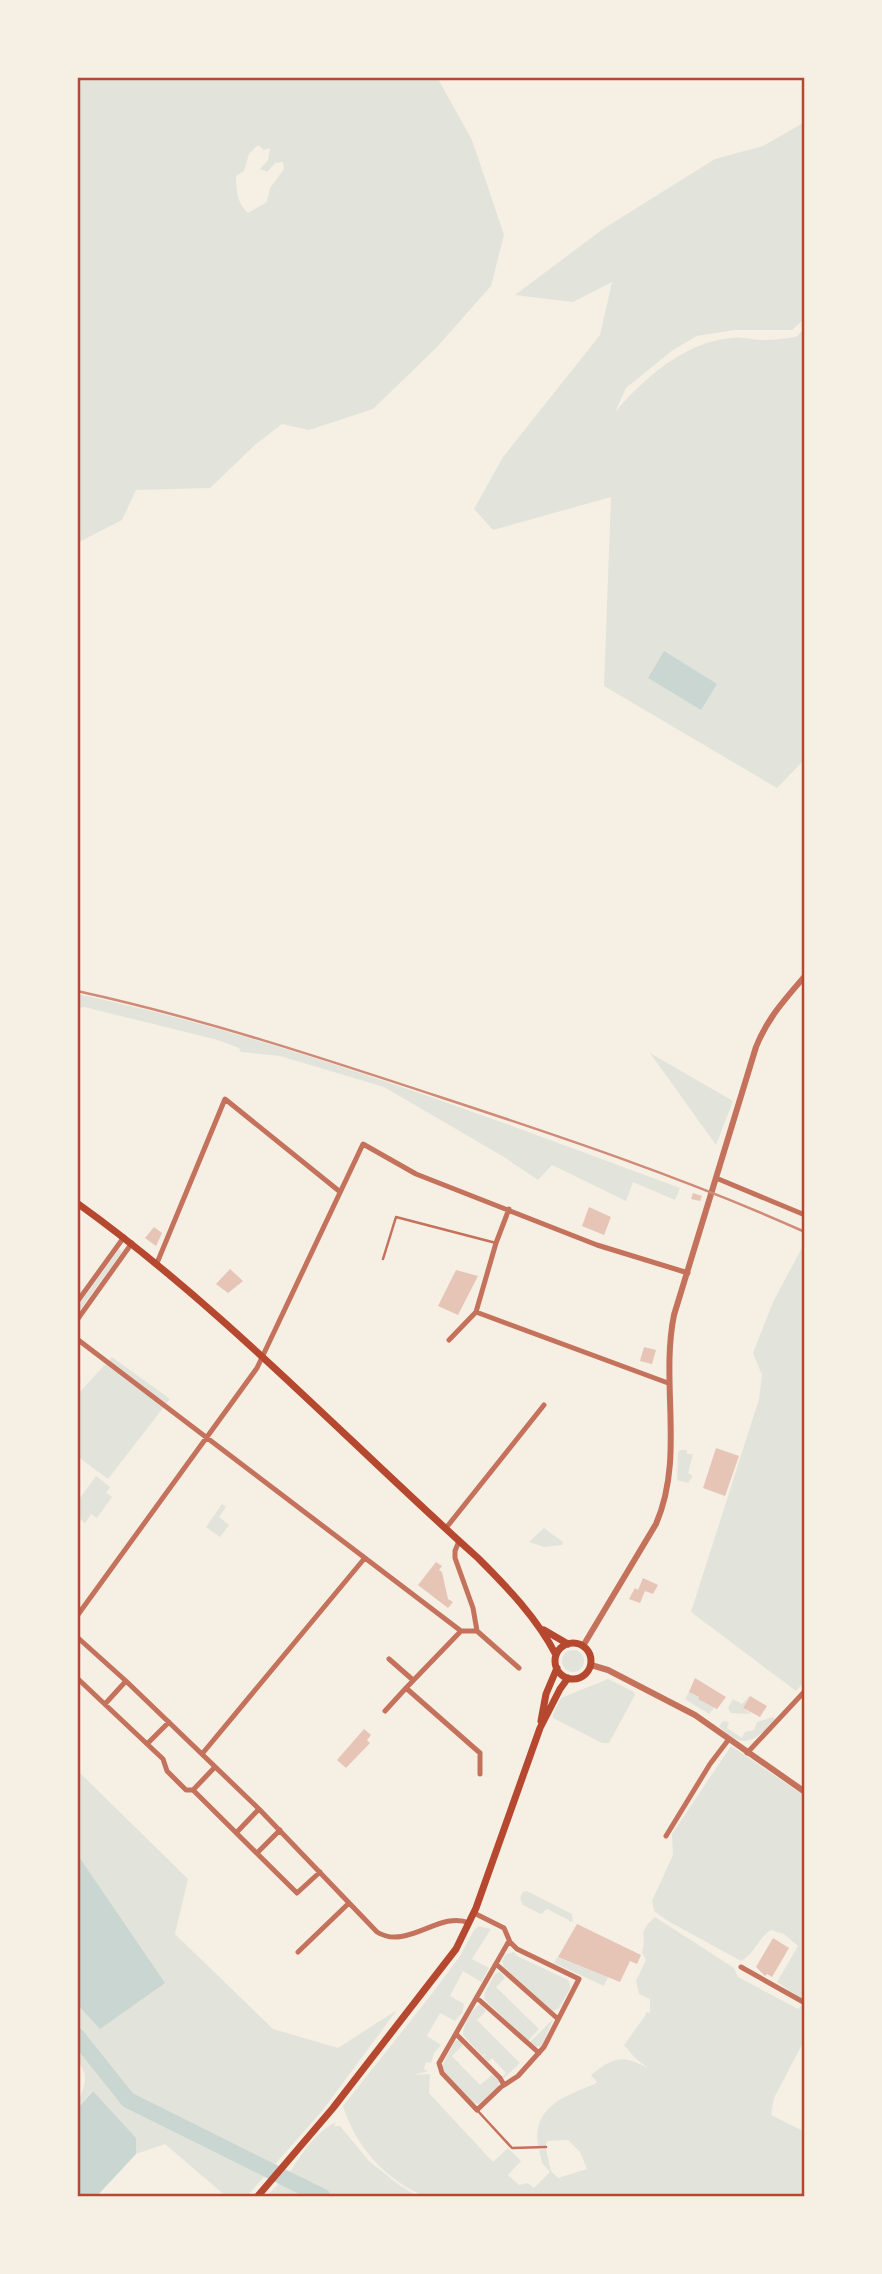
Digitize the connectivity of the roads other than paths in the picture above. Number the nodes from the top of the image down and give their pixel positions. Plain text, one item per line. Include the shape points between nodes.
1 (805, 976) edge
2 (716, 1178) junction
3 (339, 1191) junction
4 (77, 1203) edge
5 (509, 1209) junction
6 (805, 1215) edge
7 (124, 1237) junction
8 (496, 1243) junction
9 (132, 1244) junction
10 (383, 1259) dead end
11 (157, 1262) junction
12 (688, 1273) junction
13 (77, 1302) edge
14 (476, 1312) junction
15 (77, 1320) edge
16 (77, 1339) edge
17 (449, 1340) dead end
18 (263, 1357) junction
19 (668, 1383) junction
20 (544, 1405) dead end
21 (207, 1437) junction
22 (446, 1528) junction
23 (459, 1541) junction
24 (364, 1559) junction
25 (77, 1616) edge
26 (540, 1628) junction
27 (461, 1631) junction
28 (477, 1631) junction
29 (80, 1639) edge
30 (568, 1644) junction
31 (583, 1646) junction
32 (77, 1647) edge
33 (556, 1656) junction
34 (389, 1659) dead end
35 (591, 1665) junction
36 (519, 1668) dead end
37 (557, 1668) junction
38 (77, 1678) edge
39 (568, 1678) junction
40 (413, 1680) junction
41 (126, 1681) junction
42 (406, 1688) junction
43 (805, 1690) edge
44 (105, 1704) junction
45 (385, 1711) dead end
46 (169, 1722) junction
47 (540, 1728) junction
48 (729, 1740) junction
49 (147, 1744) junction
50 (747, 1753) junction
51 (202, 1754) junction
52 (215, 1767) junction
53 (480, 1774) dead end
54 (193, 1790) junction
55 (805, 1792) edge
56 (259, 1809) junction
57 (280, 1830) junction
58 (237, 1832) junction
59 (666, 1836) dead end
60 (258, 1852) junction
61 (320, 1872) junction
62 (349, 1903) junction
63 (474, 1913) junction
64 (469, 1923) junction
65 (509, 1941) junction
66 (298, 1952) dead end
67 (496, 1964) junction
68 (741, 1966) dead end
69 (477, 1998) junction
70 (805, 2003) edge
71 (558, 2019) junction
72 (456, 2034) junction
73 (539, 2053) junction
74 (504, 2085) junction
75 (477, 2110) junction
76 (546, 2147) dead end
77 (257, 2197) edge

1 - 2 street via 764,1026
2 - 6 street
2 - 12 street
3 - 5 street via 363,1144 415,1174
3 - 11 street via 225,1099
3 - 18 street
4 - 7 main road
5 - 8 street
5 - 12 street via 597,1245
7 - 9 main road
7 - 13 street
8 - 10 lane via 396,1217
8 - 14 street
9 - 11 main road
9 - 15 street
11 - 18 main road
12 - 19 street via 669,1340
14 - 17 street
14 - 19 street
16 - 21 street
18 - 21 street
18 - 22 main road
19 - 31 street via 672,1444 663,1507
20 - 22 street
21 - 24 street
21 - 25 street
22 - 23 main road
23 - 26 main road
23 - 28 street via 455,1558
24 - 27 street
24 - 51 street
26 - 30 main road
26 - 33 main road
27 - 28 street
27 - 40 street
28 - 36 street
29 - 32 street
29 - 41 street
30 - 31 main road
30 - 33 main road
31 - 35 main road
33 - 37 main road
34 - 40 street
35 - 39 main road via 582,1676
35 - 48 street via 675,1704
37 - 39 main road
37 - 47 main road via 545,1694
38 - 44 street
39 - 47 main road
40 - 42 street
41 - 44 street
41 - 46 street
42 - 45 street
42 - 53 street via 480,1753
43 - 50 street
44 - 49 street
46 - 49 street
46 - 51 street
47 - 63 main road
48 - 50 street
48 - 59 street
49 - 54 street via 163,1759 167,1771 186,1790
50 - 55 street
51 - 52 street
52 - 54 street
52 - 56 street
54 - 58 street
56 - 57 street
56 - 58 street
57 - 60 street
57 - 61 street
58 - 60 street
60 - 61 street via 297,1893
61 - 62 street
62 - 64 street via 389,1938 459,1920
62 - 66 street
63 - 64 main road
63 - 65 street via 504,1928
64 - 77 main road via 445,1966
65 - 67 street
65 - 71 street via 579,1979
67 - 69 street
67 - 71 street
68 - 70 street
69 - 72 street
69 - 73 street
71 - 73 street
72 - 74 street
72 - 75 street via 439,2067
73 - 74 street
74 - 75 street
75 - 76 lane via 512,2148

